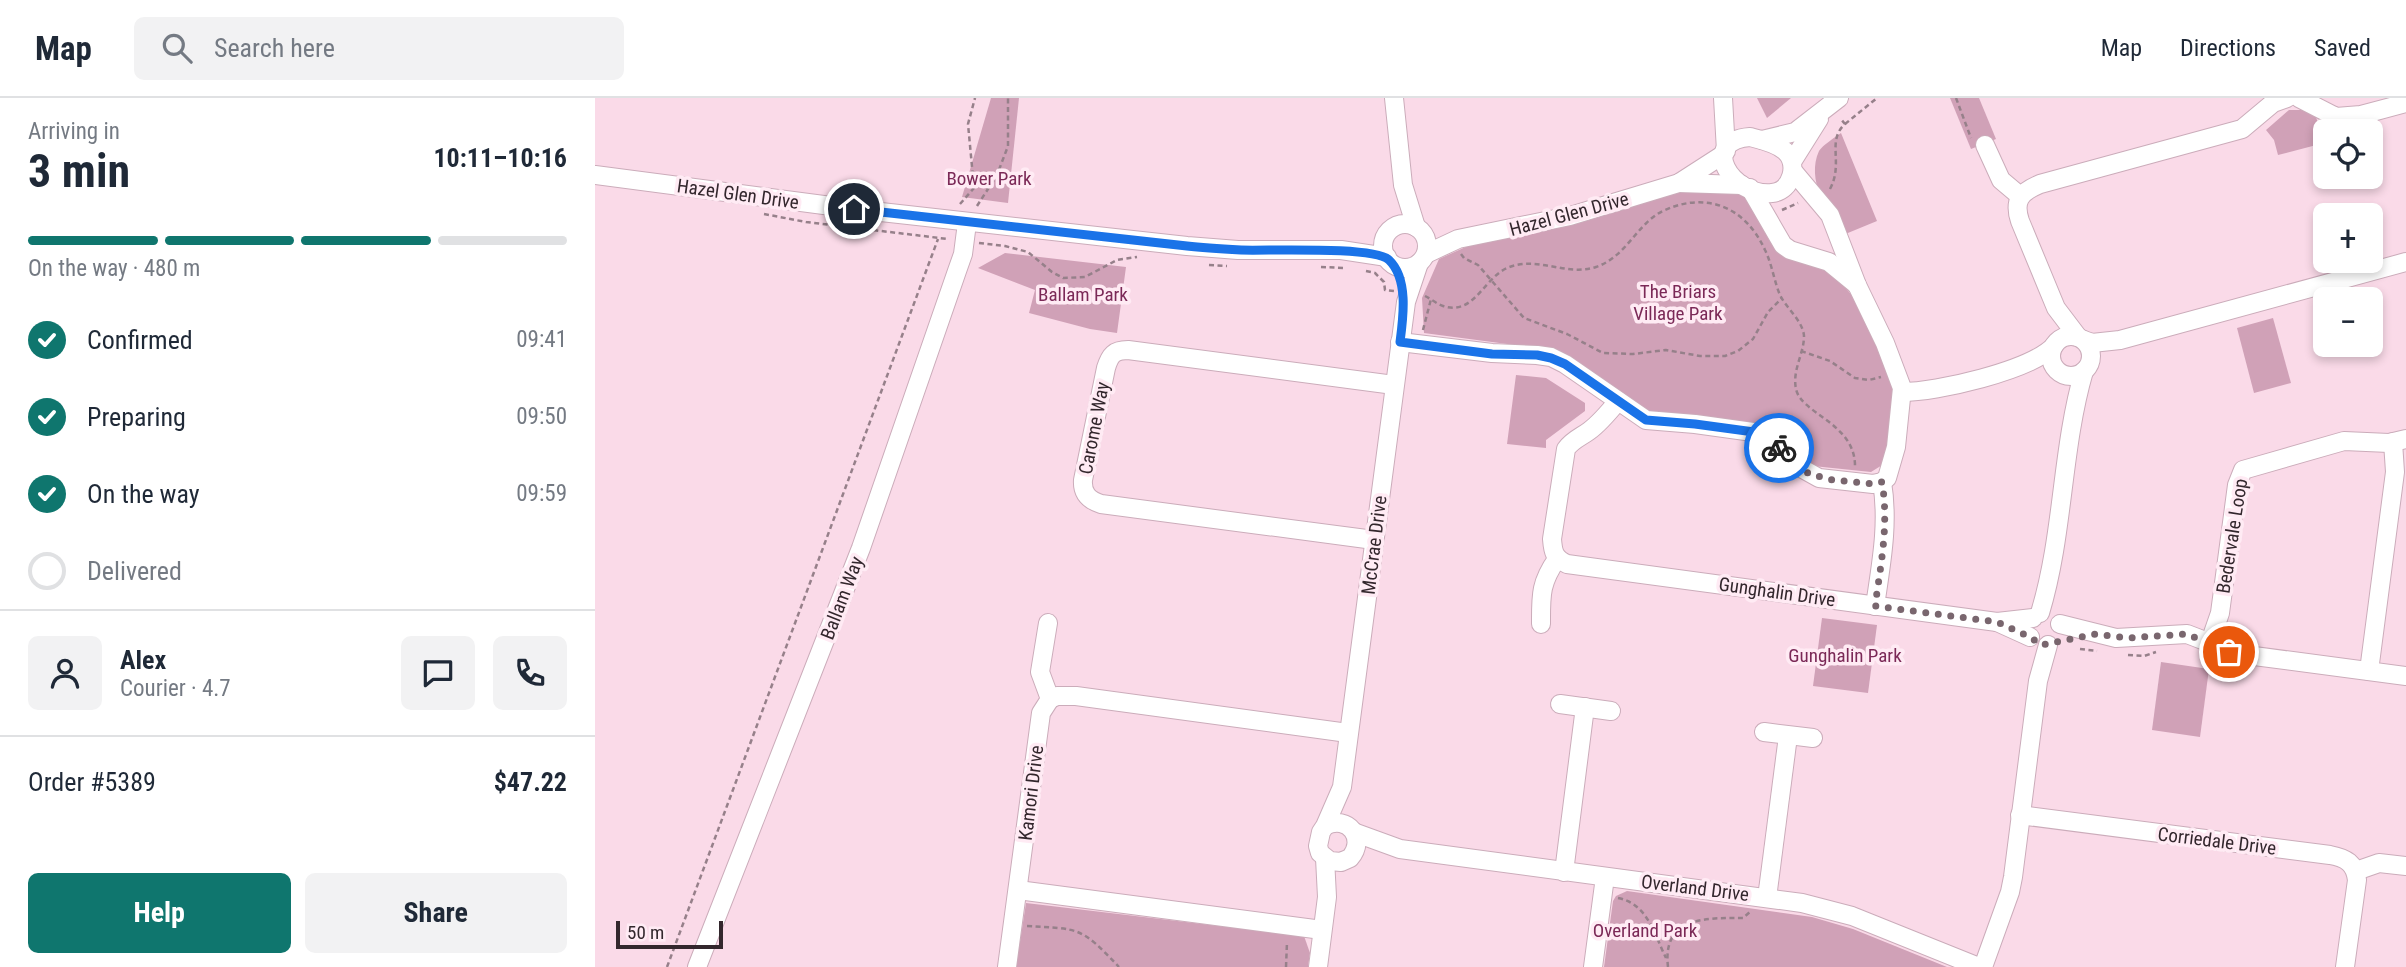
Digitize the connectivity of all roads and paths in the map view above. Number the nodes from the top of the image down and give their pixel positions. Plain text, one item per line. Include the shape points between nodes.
1 (975, 98) edge
2 (1008, 98) edge
3 (1394, 98) edge
4 (1839, 98) edge
5 (1877, 98) edge
6 (1956, 98) edge
7 (2287, 98) edge
8 (2299, 98) edge
9 (1723, 99) edge
10 (2406, 103) edge
11 (1825, 111) junction
12 (1845, 124) dead end
13 (1756, 139) junction
14 (1978, 142) joint
15 (1725, 152) junction
16 (1793, 167) junction
17 (595, 175) edge
18 (1679, 183) junction
19 (1403, 185) junction
20 (1746, 187) junction
21 (2020, 196) junction
22 (760, 214) dead end
23 (946, 220) junction
24 (967, 223) junction
25 (1420, 230) junction
26 (1388, 234) junction
27 (938, 238) junction
28 (1458, 239) junction
29 (965, 241) junction
30 (1341, 250) junction
31 (1139, 257) dead end
32 (1422, 258) junction
33 (1390, 260) junction
34 (2406, 262) edge
35 (1206, 265) dead end
36 (1233, 266) dead end
37 (1312, 267) dead end
38 (1355, 268) dead end
39 (1365, 271) dead end
40 (1490, 279) junction
41 (1857, 285) junction
42 (1406, 295) junction
43 (1781, 298) junction
44 (1431, 299) junction
45 (2056, 308) junction
46 (2081, 339) junction
47 (2120, 340) junction
48 (1409, 343) junction
49 (2056, 344) junction
50 (1801, 351) junction
51 (2024, 366) junction
52 (2087, 368) junction
53 (1897, 372) junction
54 (2062, 374) junction
55 (1394, 384) junction
56 (1902, 392) junction
57 (1618, 401) junction
58 (2074, 408) junction
59 (2399, 440) edge
60 (1854, 482) junction
61 (1882, 482) junction
62 (1374, 540) junction
63 (1557, 559) junction
64 (1875, 606) junction
65 (1048, 622) dead end
66 (1541, 624) dead end
67 (2045, 630) junction
68 (2210, 642) junction
69 (2369, 671) junction
70 (2406, 676) edge
71 (1050, 699) junction
72 (1560, 704) dead end
73 (1585, 707) junction
74 (1611, 711) dead end
75 (1764, 732) dead end
76 (1348, 733) junction
77 (1788, 736) junction
78 (1813, 738) dead end
79 (1342, 787) junction
80 (2020, 815) junction
81 (1325, 826) junction
82 (1355, 832) junction
83 (1400, 849) junction
84 (1325, 858) junction
85 (1349, 859) junction
86 (2406, 866) edge
87 (2356, 871) junction
88 (1564, 872) junction
89 (1605, 877) junction
90 (1018, 890) junction
91 (1602, 896) junction
92 (1327, 897) junction
93 (1760, 897) junction
94 (1013, 925) junction
95 (1288, 925) junction
96 (1322, 930) junction
97 (1667, 961) junction
98 (667, 967) edge
99 (697, 967) edge
100 (1007, 967) edge
101 (1119, 967) edge
102 (1286, 967) edge
103 (1318, 967) edge
104 (1593, 967) edge
105 (1668, 967) edge
106 (1981, 967) edge
107 (2345, 967) edge

1 - 23 path via 968,124 974,188
2 - 24 path via 1009,146
3 - 19 street
4 - 11 street
5 - 12 path
6 - 14 path
7 - 21 street via 2273,103 2242,129 2040,184
8 - 10 street via 2327,114 2347,118
9 - 13 street
9 - 15 street
11 - 13 street via 1795,132
11 - 16 street
13 - 15 street via 1741,138
13 - 16 street via 1786,152
14 - 21 street via 2001,180
15 - 18 street, Hazel Glen Drive
15 - 20 street via 1725,170
16 - 20 street via 1788,184 1777,192
16 - 41 street via 1830,215
17 - 23 street, Hazel Glen Drive
18 - 20 street, Hazel Glen Drive
18 - 28 street, Hazel Glen Drive via 1570,216
19 - 25 street
19 - 26 street
20 - 41 street via 1783,245 1829,262
21 - 45 street via 2017,212
22 - 27 path
23 - 24 street, Hazel Glen Drive
23 - 27 path
24 - 29 street, Ballam Way
24 - 30 street, Hazel Glen Drive via 1213,248
25 - 26 street via 1403,224
25 - 28 street, Hazel Glen Drive
25 - 32 street via 1427,240
26 - 30 street, Hazel Glen Drive
26 - 33 street via 1384,252
27 - 29 path
27 - 98 path
28 - 32 street, Hazel Glen Drive
28 - 40 path via 1464,258
29 - 31 path via 1028,252 1062,278 1085,277 1117,260
29 - 99 street, Ballam Way via 861,548
30 - 33 street, Hazel Glen Drive
32 - 33 street via 1406,268
32 - 42 street, McCrae Drive
33 - 42 street, McCrae Drive
34 - 47 street
35 - 36 path
37 - 38 path
39 - 42 path via 1375,273 1385,290
40 - 43 path via 1524,318 1615,355 1667,350 1725,356 1753,339
40 - 43 path via 1530,263 1573,270 1596,267 1626,247 1656,214 1684,203 1704,202 1728,207 1748,224 1765,250
40 - 44 path via 1475,300 1461,307
41 - 53 street
42 - 44 path
42 - 48 street, McCrae Drive
43 - 50 path via 1802,330
44 - 48 path
45 - 46 street
45 - 49 street
46 - 47 street via 2092,343
46 - 49 street via 2064,337
46 - 52 street via 2091,355
47 - 52 street
48 - 55 street, McCrae Drive
48 - 57 street via 1551,358
49 - 51 street
49 - 54 street via 2052,363
50 - 53 path via 1863,380
50 - 60 path via 1795,378 1798,396 1846,439 1855,461
51 - 54 street
51 - 56 street via 1932,390
52 - 54 street via 2078,374
52 - 58 street
53 - 56 street
54 - 58 street
55 - 62 street, McCrae Drive
55 - 62 street, Carome Way via 1116,352 1106,368 1083,480 1086,496 1101,504
56 - 61 street via 1894,460
57 - 60 street via 1654,422 1760,433 1809,474
57 - 63 street via 1566,449 1552,539
58 - 67 street
59 - 68 street, Bedervale Loop via 2344,441 2243,470 2237,485 2220,612
59 - 69 street
60 - 61 street
61 - 64 street via 1886,526
62 - 76 street, McCrae Drive
63 - 64 street, Gunghalin Drive
63 - 66 street via 1542,588
64 - 67 street, Gunghalin Drive
65 - 71 street via 1040,672
67 - 68 street, Gunghalin Drive via 2128,638 2187,634
67 - 80 street
68 - 69 street via 2239,654
69 - 70 street
71 - 76 street via 1076,696
71 - 90 street, Kamori Drive via 1041,713
72 - 73 street
73 - 74 street
73 - 88 street
75 - 77 street
76 - 79 street, McCrae Drive
77 - 78 street
77 - 93 street
79 - 81 street, McCrae Drive
79 - 82 street, McCrae Drive
80 - 87 street, Corriedale Drive via 2340,857
80 - 106 street via 2010,892
81 - 82 street via 1343,823
81 - 84 street via 1318,838
82 - 83 street, Overland Drive
82 - 85 street via 1357,847
83 - 85 street, Overland Drive
83 - 88 street, Overland Drive
84 - 85 street via 1336,862
84 - 92 street
85 - 92 street
86 - 87 street via 2379,863
87 - 107 street
88 - 89 street, Overland Drive
89 - 91 street
89 - 93 street, Overland Drive
90 - 94 street, Kamori Drive
90 - 95 street
91 - 97 path via 1639,907
91 - 104 street
92 - 96 street
93 - 97 path via 1747,916 1701,919 1682,927 1667,946
93 - 106 street, Overland Drive via 1852,916
94 - 100 street, Kamori Drive
94 - 101 path via 1079,930
95 - 96 street
95 - 102 path
96 - 103 street
97 - 105 path

